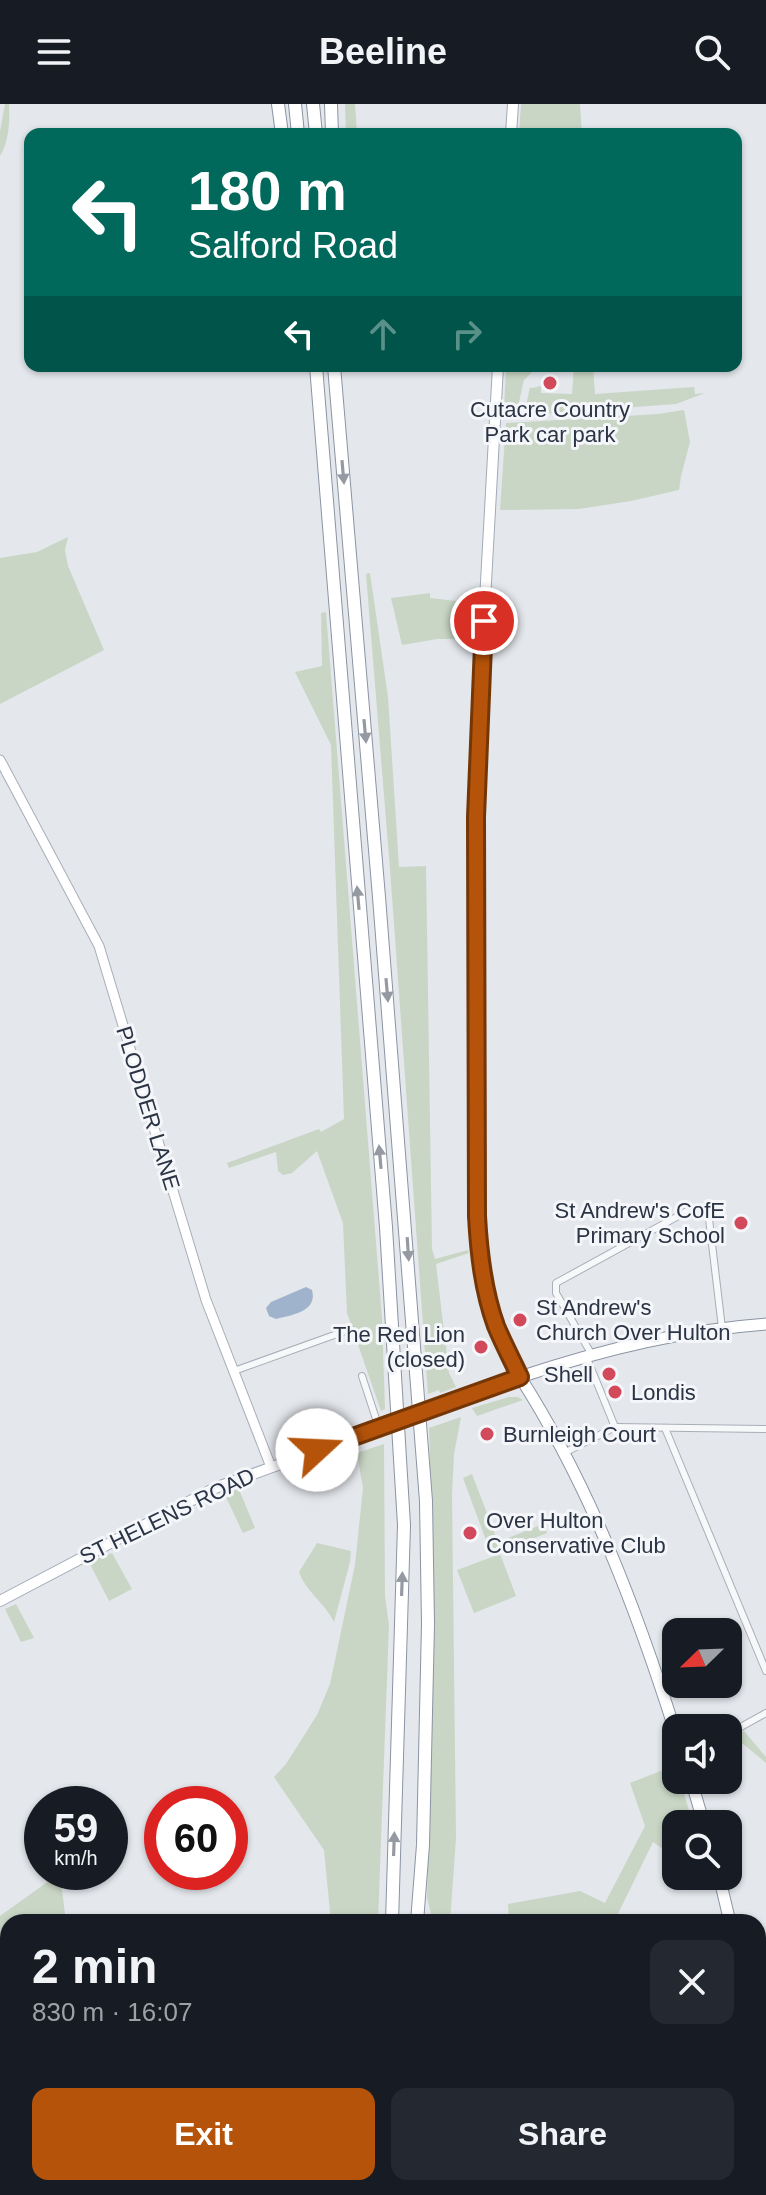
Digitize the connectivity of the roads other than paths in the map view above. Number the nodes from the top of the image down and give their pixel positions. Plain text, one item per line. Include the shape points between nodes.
1 (278, 104) edge
2 (295, 104) edge
3 (313, 104) edge
4 (331, 104) edge
5 (513, 104) edge
6 (281, 128) edge
7 (297, 128) edge
8 (315, 128) edge
9 (332, 128) edge
10 (511, 128) edge
11 (316, 372) edge
12 (337, 372) edge
13 (498, 372) edge
14 (0, 760) edge
15 (766, 1324) edge
16 (722, 1328) junction
17 (351, 1329) dead end
18 (589, 1356) junction
19 (234, 1371) junction
20 (362, 1376) dead end
21 (520, 1377) junction
22 (376, 1426) junction
23 (615, 1427) junction
24 (665, 1428) junction
25 (766, 1429) edge
26 (564, 1453) junction
27 (271, 1467) junction
28 (0, 1601) edge
29 (766, 1671) edge
30 (766, 1713) edge
31 (669, 1714) edge
32 (742, 1726) edge
33 (722, 1890) edge
34 (392, 1914) edge
35 (418, 1914) edge
36 (728, 1914) edge

1 - 6 highway
2 - 7 highway
3 - 8 highway
4 - 9 highway
5 - 10 main road
34 -> 11 highway via 404,1525 386,1227
12 -> 35 highway via 426,1501 428,1624
13 - 21 main road via 476,817 477,1216 488,1298
14 - 19 main road, PLODDER LANE via 99,946 210,1311
15 - 16 highway
16 - 18 highway
16 - 18 street via 709,1219 702,1210 691,1209 556,1283 556,1293
17 - 19 street
18 - 21 highway
18 - 23 street
19 - 27 main road, PLODDER LANE
20 - 22 street
21 - 22 main road, ST HELENS ROAD, bridge
21 - 26 highway
22 - 27 main road, ST HELENS ROAD
23 - 24 street
23 - 26 street
24 - 25 street
24 - 29 street
26 - 31 highway via 613,1561
27 - 28 main road, ST HELENS ROAD via 194,1497
30 - 32 street
33 - 36 highway

